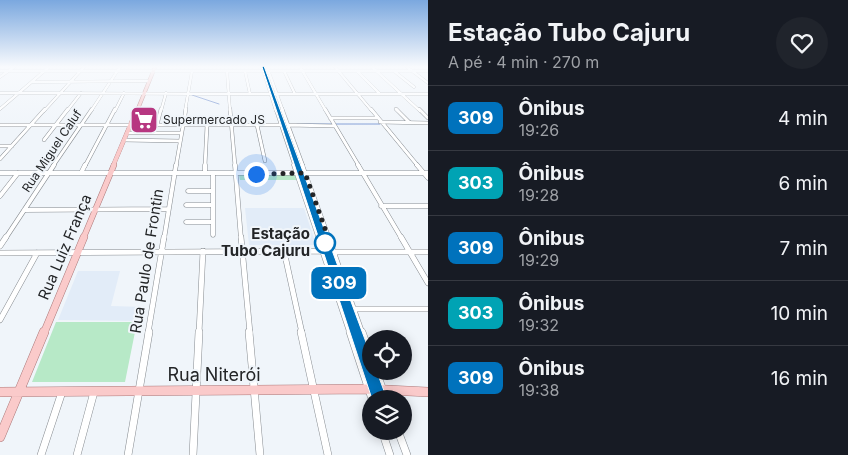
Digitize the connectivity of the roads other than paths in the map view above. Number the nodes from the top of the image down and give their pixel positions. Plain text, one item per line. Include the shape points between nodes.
1 (24, 88) edge
2 (65, 88) edge
3 (105, 88) edge
4 (146, 88) edge
5 (189, 88) edge
6 (229, 88) edge
7 (249, 88) edge
8 (268, 88) edge
9 (274, 88) edge
10 (292, 88) edge
11 (312, 88) edge
12 (353, 88) edge
13 (374, 88) edge
14 (395, 88) edge
15 (0, 93) edge
16 (18, 93) junction
17 (60, 93) junction
18 (81, 93) junction
19 (102, 93) junction
20 (124, 93) junction
21 (144, 94) junction
22 (166, 94) junction
23 (188, 94) junction
24 (229, 94) junction
25 (250, 94) junction
26 (270, 94) junction
27 (276, 94) junction
28 (295, 94) junction
29 (315, 94) junction
30 (358, 94) junction
31 (380, 94) junction
32 (401, 94) junction
33 (428, 94) edge
34 (0, 109) edge
35 (396, 109) dead end
36 (330, 118) junction
37 (377, 118) junction
38 (428, 118) edge
39 (409, 122) junction
40 (382, 123) junction
41 (428, 123) edge
42 (334, 124) junction
43 (0, 125) edge
44 (32, 125) junction
45 (56, 125) junction
46 (81, 125) junction
47 (107, 125) junction
48 (131, 125) junction
49 (157, 125) junction
50 (183, 125) junction
51 (207, 125) junction
52 (232, 125) junction
53 (257, 125) junction
54 (281, 126) junction
55 (288, 126) junction
56 (128, 133) junction
57 (181, 133) junction
58 (44, 140) dead end
59 (124, 140) junction
60 (180, 141) junction
61 (0, 146) edge
62 (12, 146) junction
63 (0, 159) edge
64 (265, 161) dead end
65 (0, 173) edge
66 (18, 173) junction
67 (49, 173) junction
68 (81, 173) junction
69 (110, 173) junction
70 (174, 173) junction
71 (305, 173) junction
72 (361, 173) junction
73 (426, 173) edge
74 (205, 174) junction
75 (213, 174) junction
76 (236, 174) junction
77 (297, 174) junction
78 (428, 178) edge
79 (188, 191) dead end
80 (213, 191) junction
81 (0, 196) edge
82 (186, 205) dead end
83 (213, 206) junction
84 (381, 206) junction
85 (428, 206) edge
86 (24, 210) junction
87 (95, 210) junction
88 (168, 210) junction
89 (186, 222) dead end
90 (213, 222) junction
91 (213, 235) dead end
92 (0, 246) edge
93 (162, 250) junction
94 (203, 251) junction
95 (243, 251) junction
96 (284, 251) junction
97 (322, 251) junction
98 (37, 252) junction
99 (78, 252) junction
100 (333, 252) junction
101 (409, 252) junction
102 (428, 252) edge
103 (0, 253) edge
104 (428, 283) edge
105 (354, 309) junction
106 (428, 309) edge
107 (0, 320) edge
108 (362, 332) edge
109 (368, 389) junction
110 (314, 390) junction
111 (371, 390) edge
112 (138, 391) junction
113 (196, 391) junction
114 (255, 391) junction
115 (0, 392) edge
116 (19, 392) junction
117 (62, 392) junction
118 (94, 392) junction
119 (428, 392) edge
120 (412, 393) edge
121 (0, 437) edge
122 (385, 440) edge
123 (401, 440) edge
124 (41, 455) edge
125 (77, 455) edge
126 (128, 455) edge
127 (193, 455) edge
128 (260, 455) edge
129 (328, 455) edge
130 (390, 455) edge
131 (406, 455) edge

1 - 16 street
2 - 17 street
3 - 19 street, Rua Miguel Caluf
4 - 21 main road, Rua Luiz França
5 - 23 street, Rua Paulo de Frontin
6 - 24 street
7 - 25 street
8 - 26 street
9 - 27 street
10 - 28 street
11 - 29 street
12 - 30 street
13 - 31 street
14 - 32 street
15 - 16 street
16 - 17 street
16 - 34 street
17 - 18 street
17 - 44 street
18 - 19 street
18 - 45 street
19 - 20 street
19 - 46 street, Rua Miguel Caluf
20 - 21 street
20 - 47 street
21 - 22 street
21 - 48 main road, Rua Luiz França
22 - 23 street
22 - 49 street
23 - 24 street
23 - 50 street, Rua Paulo de Frontin
24 - 25 street
24 - 52 street
25 - 26 street
26 - 54 street
27 - 28 street
27 - 55 street
28 - 29 street
29 - 30 street
29 - 36 street
30 - 31 street
30 - 37 street
31 - 32 street
32 - 33 street
32 - 38 street
35 - 39 street
36 - 37 street
36 - 42 street
37 - 40 street
39 - 40 street
39 - 41 street
40 - 73 street
42 - 55 street
42 - 72 street
43 - 44 street
44 - 45 street
44 - 62 street
45 - 46 street
45 - 58 street
46 - 47 street
46 - 67 street, Rua Miguel Caluf
47 - 48 street
47 - 68 street
48 - 49 street
48 - 56 main road, Rua Luiz França
49 - 50 street
50 - 51 street
50 - 57 street, Rua Paulo de Frontin
51 - 52 street
51 - 74 street
52 - 53 street
52 - 76 street
53 - 54 street
53 - 64 street
54 - 77 street
55 - 71 street
56 - 57 street
56 - 59 main road, Rua Luiz França
57 - 60 street, Rua Paulo de Frontin
59 - 60 street
59 - 69 main road, Rua Luiz França
60 - 70 street, Rua Paulo de Frontin
61 - 62 street
62 - 63 street
65 - 66 street
66 - 67 street
66 - 81 street
67 - 68 street
67 - 86 street, Rua Miguel Caluf
68 - 69 street
69 - 70 street
69 - 87 main road, Rua Luiz França
70 - 74 street
70 - 88 street, Rua Paulo de Frontin
71 - 72 street
71 - 77 street
71 - 100 street
72 - 73 street
72 - 84 street
73 - 78 street
74 - 75 street
75 - 76 street
75 - 80 street
76 - 77 street
76 - 95 street
77 - 97 street
79 - 80 street
80 - 83 street
82 - 83 street
83 - 90 street
84 - 85 street
84 - 101 street
86 - 87 street
86 - 92 street, Rua Miguel Caluf
87 - 88 street
87 - 99 main road, Rua Luiz França
88 - 93 street, Rua Paulo de Frontin
89 - 90 street
90 - 91 street
93 - 94 street
93 - 99 street
93 - 112 street, Rua Paulo de Frontin
94 - 95 street
94 - 113 street
95 - 96 street
95 - 114 street
96 - 97 street
96 - 110 street
97 - 109 street
98 - 99 street
98 - 103 street
98 - 107 street
99 - 116 main road, Rua Luiz França
100 - 101 street
100 - 105 street
101 - 102 street
101 - 104 street
105 - 106 street
105 - 108 street
109 - 110 main road, Rua Niterói
109 - 111 main road, Rua Niterói
110 - 114 main road, Rua Niterói
110 - 129 street
112 - 113 main road, Rua Niterói
112 - 118 main road, Rua Niterói
112 - 126 street, Rua Paulo de Frontin
113 - 114 main road, Rua Niterói
113 - 127 street
114 - 128 street
115 - 116 main road, Rua Niterói
116 - 117 main road, Rua Niterói
116 - 121 main road, Rua Luiz França
117 - 118 main road, Rua Niterói
117 - 124 street
118 - 125 street
119 - 120 main road, Rua Niterói
122 - 130 street
123 - 131 street

